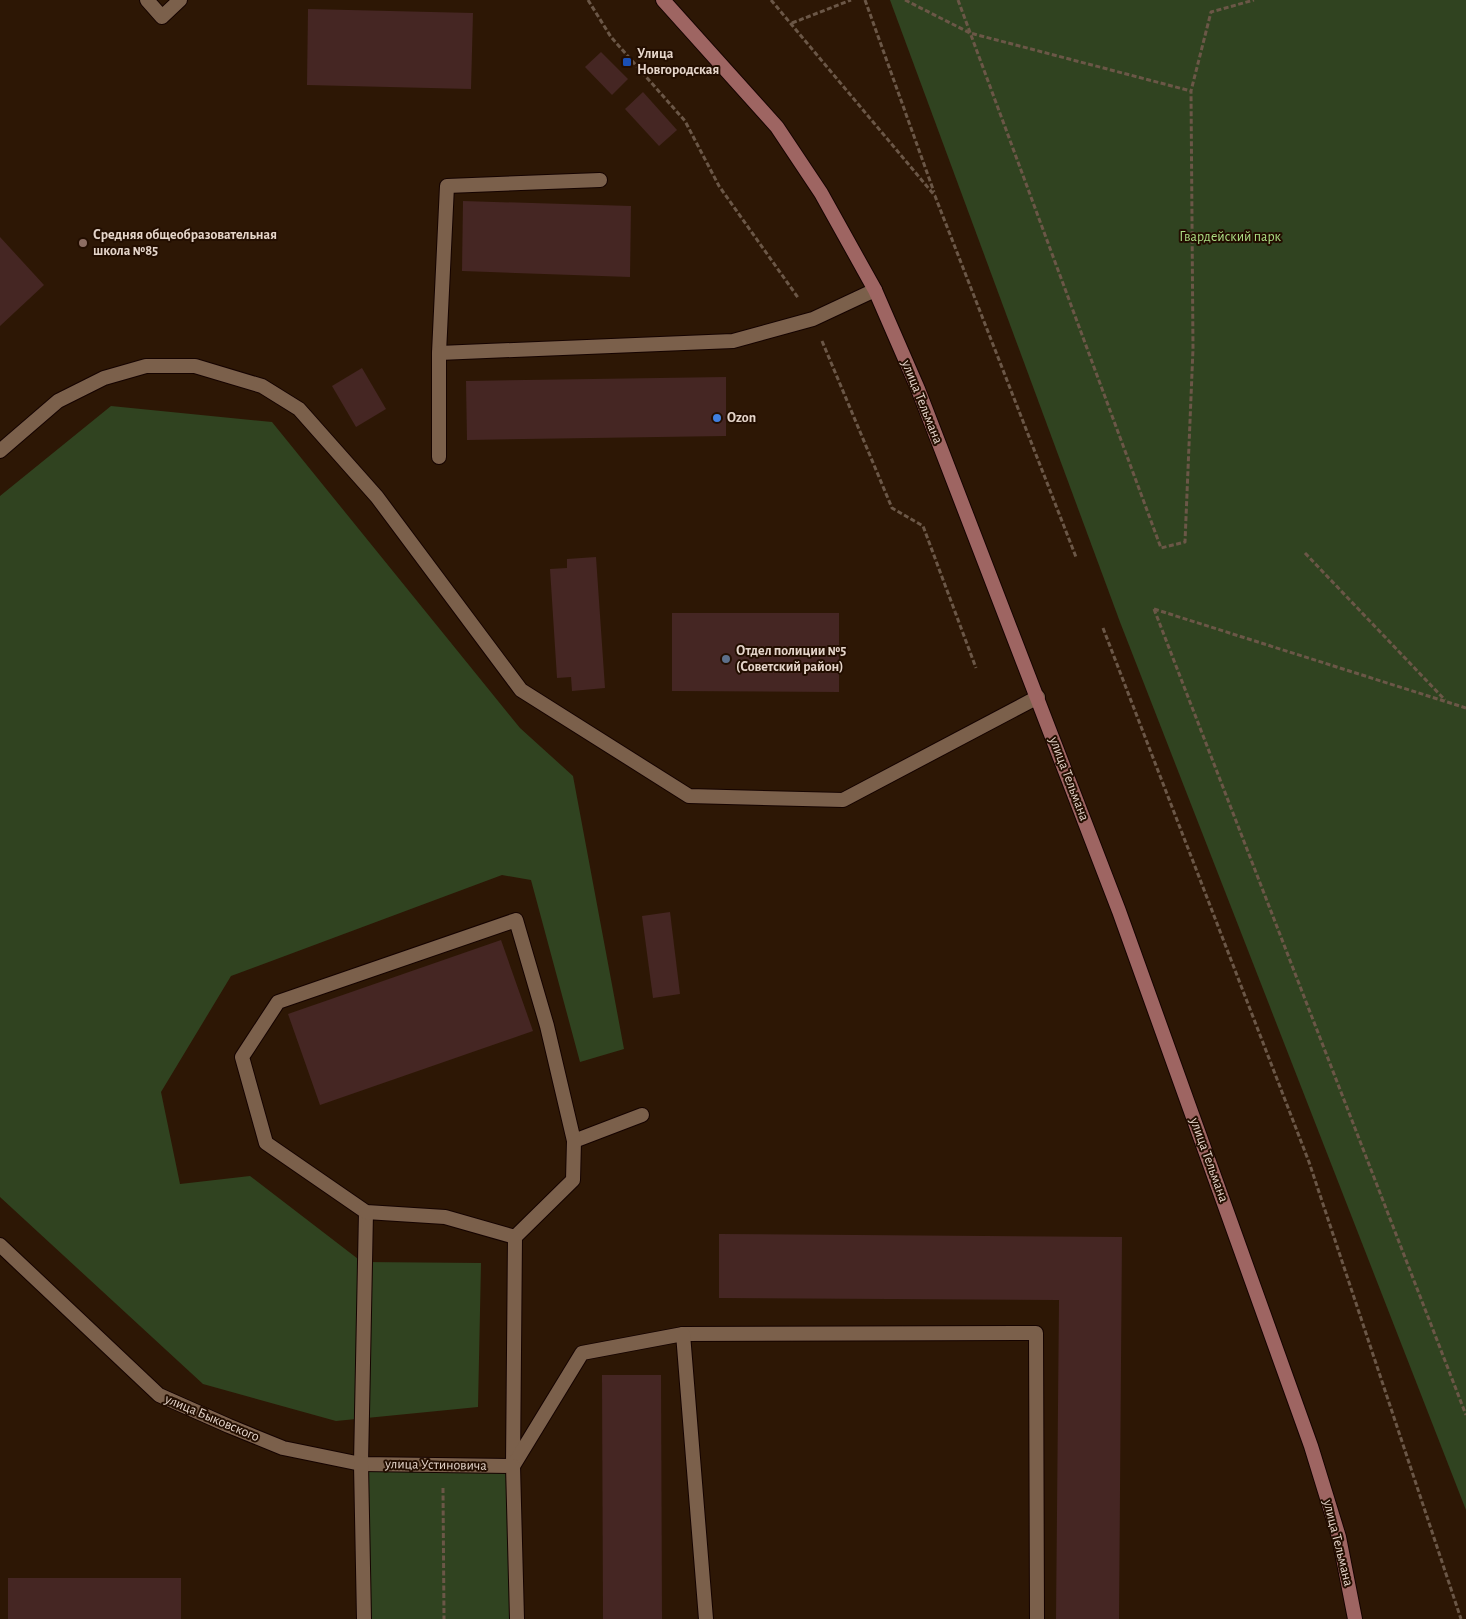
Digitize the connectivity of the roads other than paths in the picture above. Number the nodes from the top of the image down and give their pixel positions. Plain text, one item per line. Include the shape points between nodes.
1 (147, 0) edge
2 (180, 0) edge
3 (663, 0) edge
4 (600, 180) dead end
5 (875, 290) junction
6 (439, 353) junction
7 (0, 451) edge
8 (439, 457) dead end
9 (1038, 697) junction
10 (642, 1115) dead end
11 (574, 1141) junction
12 (366, 1212) junction
13 (515, 1237) junction
14 (0, 1245) edge
15 (683, 1334) junction
16 (361, 1464) junction
17 (513, 1466) junction
18 (364, 1619) edge
19 (517, 1619) edge
20 (706, 1619) edge
21 (1037, 1619) edge
22 (1355, 1619) edge

1 - 2 street via 162,17
3 - 5 main road, улица Тельмана via 777,128 821,193
4 - 6 street via 448,186
5 - 6 street via 813,319 733,341
5 - 9 main road, улица Тельмана via 918,389
6 - 8 street
7 - 9 street via 58,401 104,378 146,366 195,366 262,386 299,409 377,497 521,690 689,796 843,800
9 - 22 main road, улица Тельмана via 1119,911 1311,1446 1339,1537
10 - 11 street
11 - 12 street via 547,1026 516,920 278,1002 242,1057 266,1143
11 - 13 street via 573,1180
12 - 13 street via 444,1217
12 - 16 street
13 - 17 street
14 - 16 street, улица Быковского via 158,1395 283,1448
15 - 17 street via 582,1353
15 - 20 street
15 - 21 street via 1036,1333
16 - 17 street, улица Устиновича
16 - 18 street
17 - 19 street

